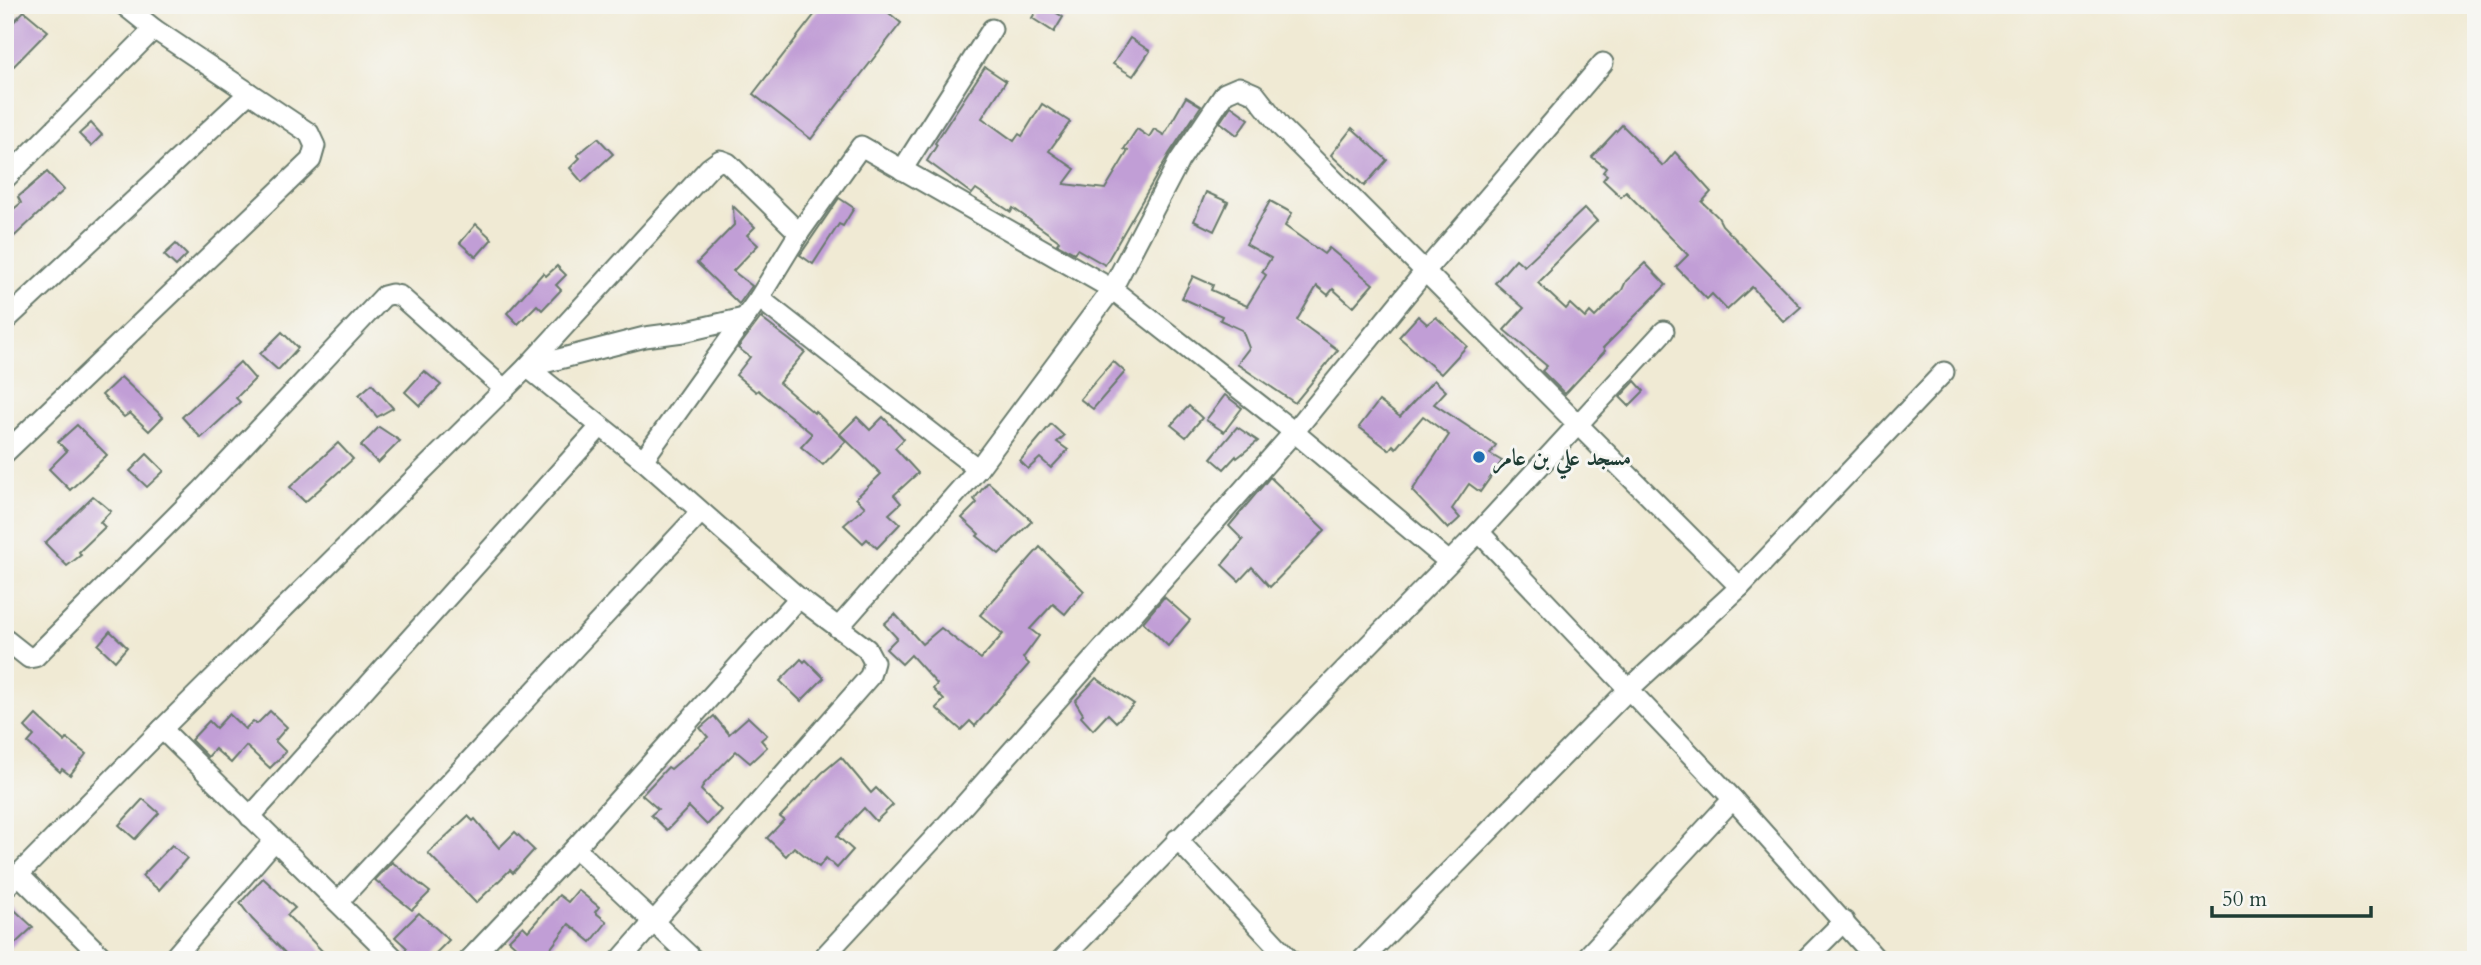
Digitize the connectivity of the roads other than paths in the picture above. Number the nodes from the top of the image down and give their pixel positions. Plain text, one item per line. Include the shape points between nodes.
1 (124, 5) edge
2 (154, 29) junction
3 (992, 29) dead end
4 (1603, 62) dead end
5 (249, 93) junction
6 (902, 170) junction
7 (5, 179) edge
8 (799, 233) junction
9 (1426, 270) junction
10 (1112, 289) junction
11 (759, 298) junction
12 (744, 318) junction
13 (5, 321) edge
14 (1664, 331) dead end
15 (527, 367) junction
16 (1944, 372) dead end
17 (503, 388) junction
18 (1578, 422) junction
19 (600, 427) junction
20 (1294, 432) junction
21 (5, 453) edge
22 (643, 460) junction
23 (978, 469) junction
24 (701, 512) junction
25 (1479, 532) junction
26 (1448, 562) junction
27 (1740, 587) junction
28 (799, 598) junction
29 (838, 628) junction
30 (5, 639) edge
31 (1628, 691) junction
32 (162, 729) junction
33 (1733, 799) junction
34 (250, 817) junction
35 (1177, 839) junction
36 (274, 841) junction
37 (575, 848) junction
38 (12, 881) edge
39 (338, 902) junction
40 (653, 921) junction
41 (1844, 921) junction
42 (105, 960) edge
43 (172, 960) edge
44 (396, 960) edge
45 (469, 960) edge
46 (620, 960) edge
47 (694, 960) edge
48 (821, 960) edge
49 (1061, 960) edge
50 (1290, 960) edge
51 (1362, 960) edge
52 (1584, 960) edge
53 (1805, 960) edge
54 (1877, 960) edge

1 - 2 street
2 - 5 street
2 - 7 street
3 - 6 street
4 - 9 street
5 - 13 street
5 - 21 street via 309,133 315,146 311,160
6 - 8 street via 860,146
6 - 10 street
8 - 11 street
8 - 15 street via 720,160
9 - 10 street via 1281,127 1255,94 1239,87 1225,93 1179,161
9 - 18 street
9 - 20 street
10 - 20 street
10 - 23 street
11 - 12 street
11 - 23 street
12 - 15 street
12 - 22 street
14 - 18 street
15 - 17 street
15 - 19 street
16 - 27 street
17 - 30 street via 400,296 384,296 201,491 35,657 23,655
17 - 32 street
18 - 25 street
18 - 27 street
19 - 22 street
19 - 34 street
20 - 26 street
20 - 48 street
22 - 24 street
23 - 29 street
24 - 28 street
24 - 39 street
25 - 26 street
25 - 31 street
26 - 35 street
27 - 31 street
28 - 29 street
28 - 37 street
29 - 40 street via 867,649 874,662 870,676
31 - 33 street
31 - 51 street
32 - 34 street
32 - 38 street
33 - 41 street
33 - 52 street
34 - 36 street
35 - 49 street
35 - 50 street
36 - 39 street
36 - 43 street
37 - 40 street
37 - 45 street
38 - 42 street
39 - 44 street
40 - 46 street
40 - 47 street
41 - 53 street
41 - 54 street

